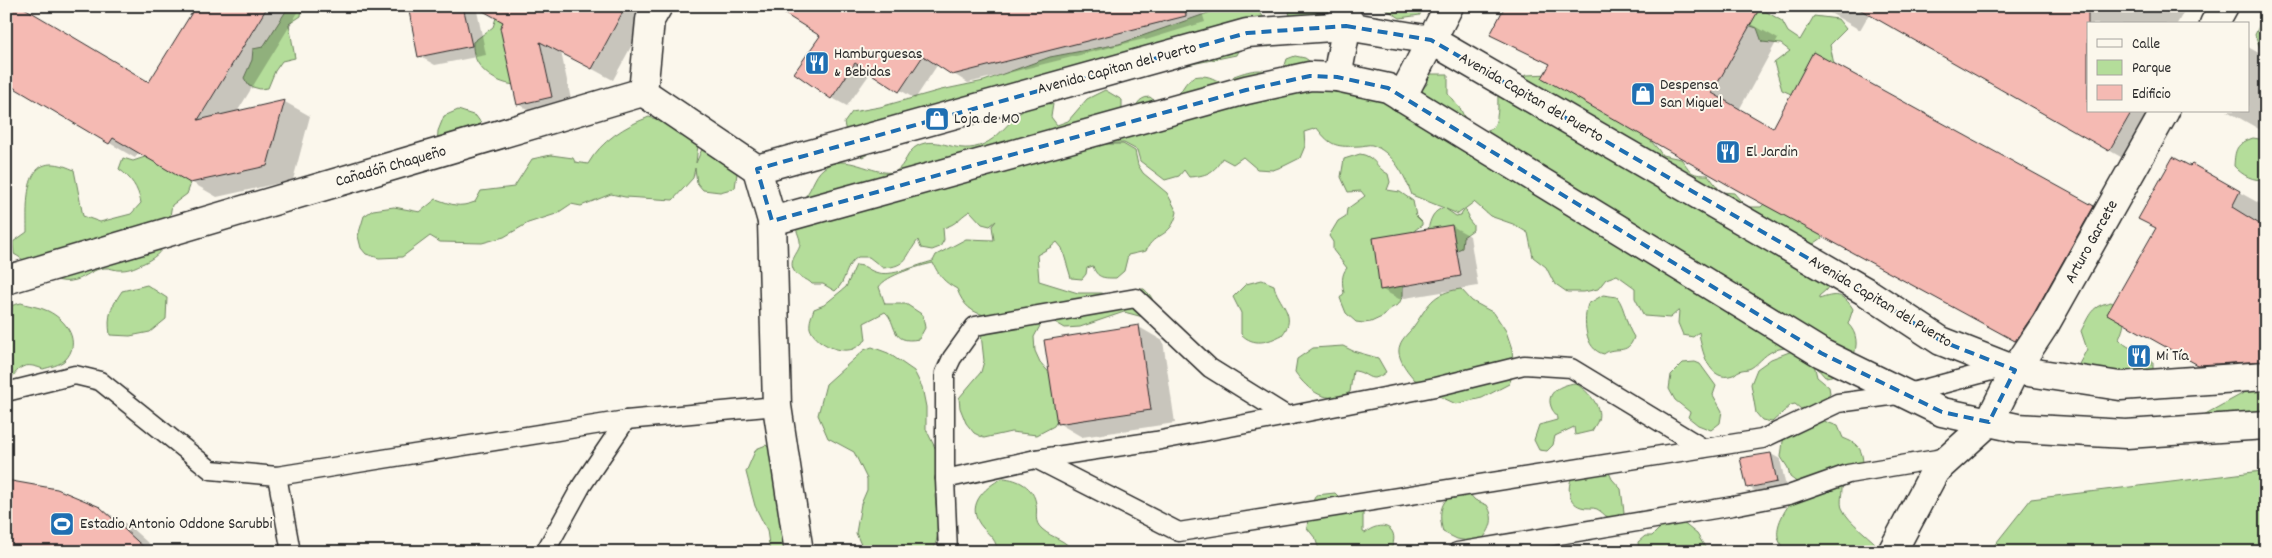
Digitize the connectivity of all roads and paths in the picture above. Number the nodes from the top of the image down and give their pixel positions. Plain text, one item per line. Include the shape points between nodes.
1 (658, 6) edge
2 (1450, 6) edge
3 (2224, 6) edge
4 (1344, 16) edge
5 (2215, 22) edge
6 (1431, 40) junction
7 (1337, 77) junction
8 (643, 92) junction
9 (1402, 97) junction
10 (2164, 112) edge
11 (757, 169) junction
12 (772, 222) junction
13 (6, 280) edge
14 (2010, 368) junction
15 (2266, 376) edge
16 (6, 392) edge
17 (1905, 394) junction
18 (778, 406) junction
19 (1287, 416) junction
20 (626, 420) junction
21 (1989, 422) junction
22 (2266, 425) edge
23 (1703, 448) junction
24 (1951, 457) junction
25 (1036, 459) junction
26 (277, 476) junction
27 (946, 479) junction
28 (291, 552) edge
29 (545, 552) edge
30 (800, 552) edge
31 (948, 552) edge
32 (1457, 552) edge
33 (1892, 552) edge

1 - 8 street via 650,20
2 - 6 street
3 - 5 street
4 - 6 street, Avenida Capitan del Puerto
4 - 7 street
4 - 11 street, Avenida Capitan del Puerto via 1247,33
6 - 9 street
6 - 14 street, Avenida Capitan del Puerto via 1868,293 1941,341
7 - 9 street via 1388,88
7 - 12 street via 1310,76 1246,90
8 - 11 street
8 - 13 street, Cañadóñ Chaqueño
9 - 17 street via 1821,353
10 - 14 street, Arturo Garcete via 2046,323
11 - 12 street
12 - 18 street
14 - 15 street, Avenida Capitan del Puerto via 2120,386
14 - 17 lane
14 - 21 street, Arturo Garcete
16 - 26 lane via 75,375 100,381 211,470
17 - 21 street via 1942,412
17 - 23 lane via 1838,404 1762,439
18 - 20 lane
18 - 30 street
19 - 23 lane via 1435,387 1524,365 1571,368
19 - 25 lane
19 - 27 lane via 1210,368 1136,298 975,326 952,358 945,374
20 - 26 lane
20 - 29 lane via 582,484
21 - 22 street via 2016,428 2126,434
21 - 24 street
23 - 25 lane via 1179,532
24 - 32 lane via 1848,474 1789,495 1733,506
24 - 33 street via 1935,471
25 - 27 lane
26 - 28 lane
27 - 31 lane

